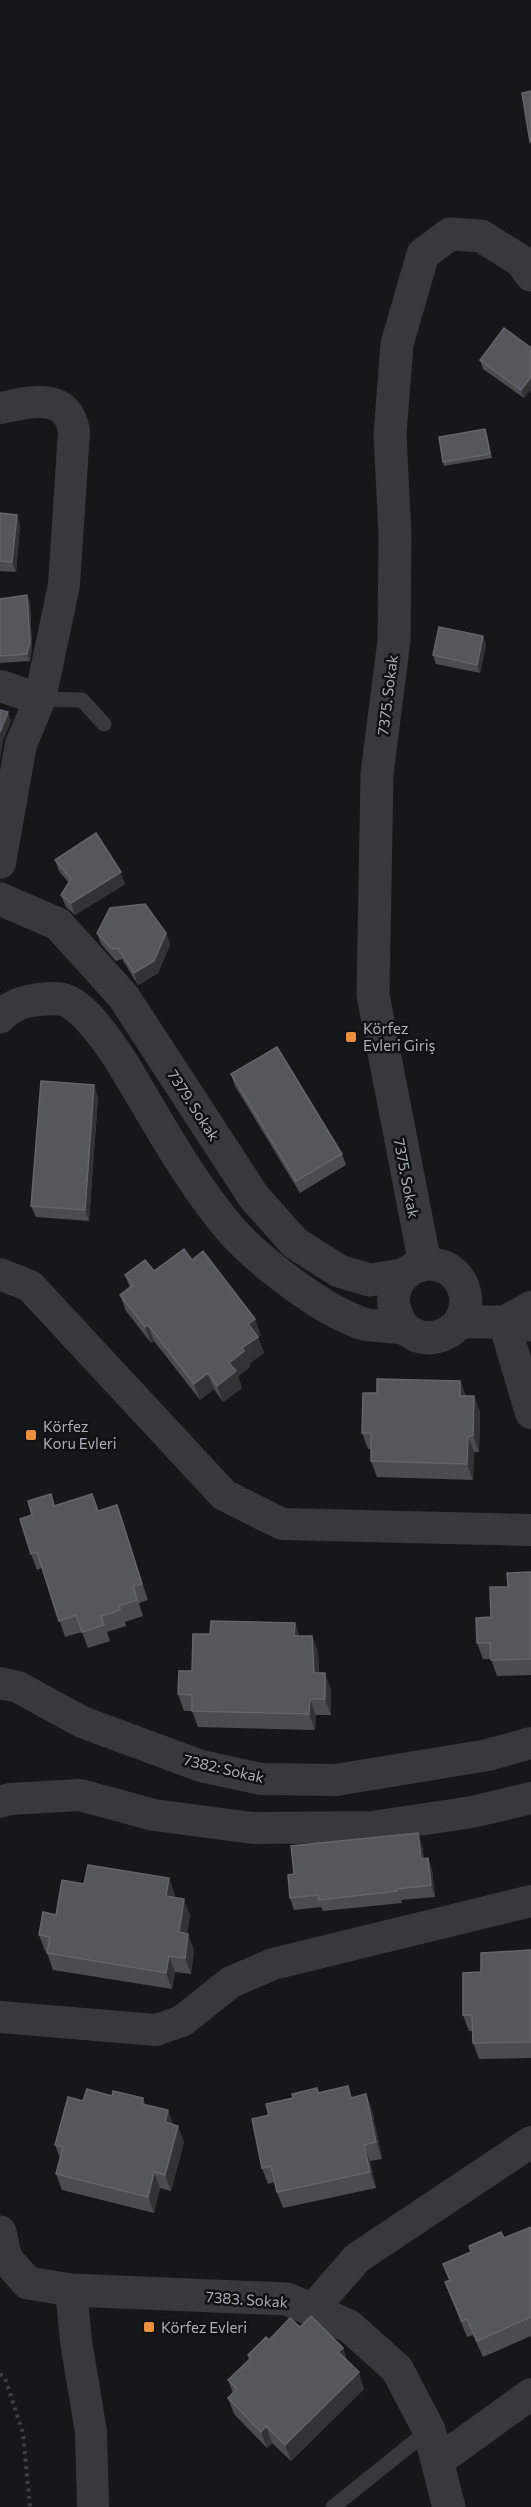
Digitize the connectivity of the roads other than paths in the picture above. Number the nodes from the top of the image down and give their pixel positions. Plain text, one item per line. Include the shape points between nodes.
1 (531, 275) edge
2 (0, 408) edge
3 (0, 686) edge
4 (40, 699) junction
5 (104, 724) dead end
6 (1, 847) edge
7 (0, 899) edge
8 (0, 1017) edge
9 (414, 1270) junction
10 (0, 1274) edge
11 (522, 1318) edge
12 (459, 1322) junction
13 (405, 1329) junction
14 (528, 1394) edge
15 (531, 1530) edge
16 (0, 1683) edge
17 (531, 1743) edge
18 (531, 1798) edge
19 (0, 1802) edge
20 (531, 1901) edge
21 (0, 2017) edge
22 (531, 2142) edge
23 (2, 2250) edge
24 (71, 2290) junction
25 (312, 2310) junction
26 (531, 2394) edge
27 (429, 2430) junction
28 (438, 2461) junction
29 (93, 2507) edge
30 (333, 2507) edge
31 (449, 2507) edge

1 - 9 street, 7375. Sokak via 521,261 481,236 450,234 423,254 397,344 390,434 395,535 394,641 377,773 373,995
2 - 4 street via 45,402 61,406 72,417 74,431 64,585
3 - 4 street
4 - 5 lane via 82,700
4 - 6 street via 21,744
7 - 9 street, 7379. Sokak via 58,924 123,996 254,1197 295,1242 339,1271 369,1280
8 - 13 street via 8,1008 26,1001 68,1001 90,1018 111,1044 195,1181 234,1232 280,1274 328,1308 363,1323
9 - 12 street, 7379. Sokak via 448,1269 458,1277 466,1300
9 - 13 street via 396,1285 393,1297 393,1309
10 - 15 street via 30,1286 224,1495 282,1524
11 - 12 street
11 - 14 street
12 - 13 street via 451,1331 428,1338
16 - 17 street, 7382: Sokak via 18,1687 82,1722 190,1762 261,1779 336,1780 488,1755
18 - 19 street via 472,1812 372,1827 312,1828 254,1828 154,1815 80,1795
20 - 21 street via 273,1964 231,1982 182,2021 156,2030
22 - 25 street via 357,2259
23 - 24 street, 7383. Sokak via 28,2283
24 - 25 street, 7383. Sokak via 286,2299
24 - 29 street via 91,2432
25 - 27 street, 7383. Sokak via 349,2326 397,2369
26 - 28 street
27 - 28 street, 7383. Sokak
27 - 30 lane
28 - 31 street, 7383. Sokak

